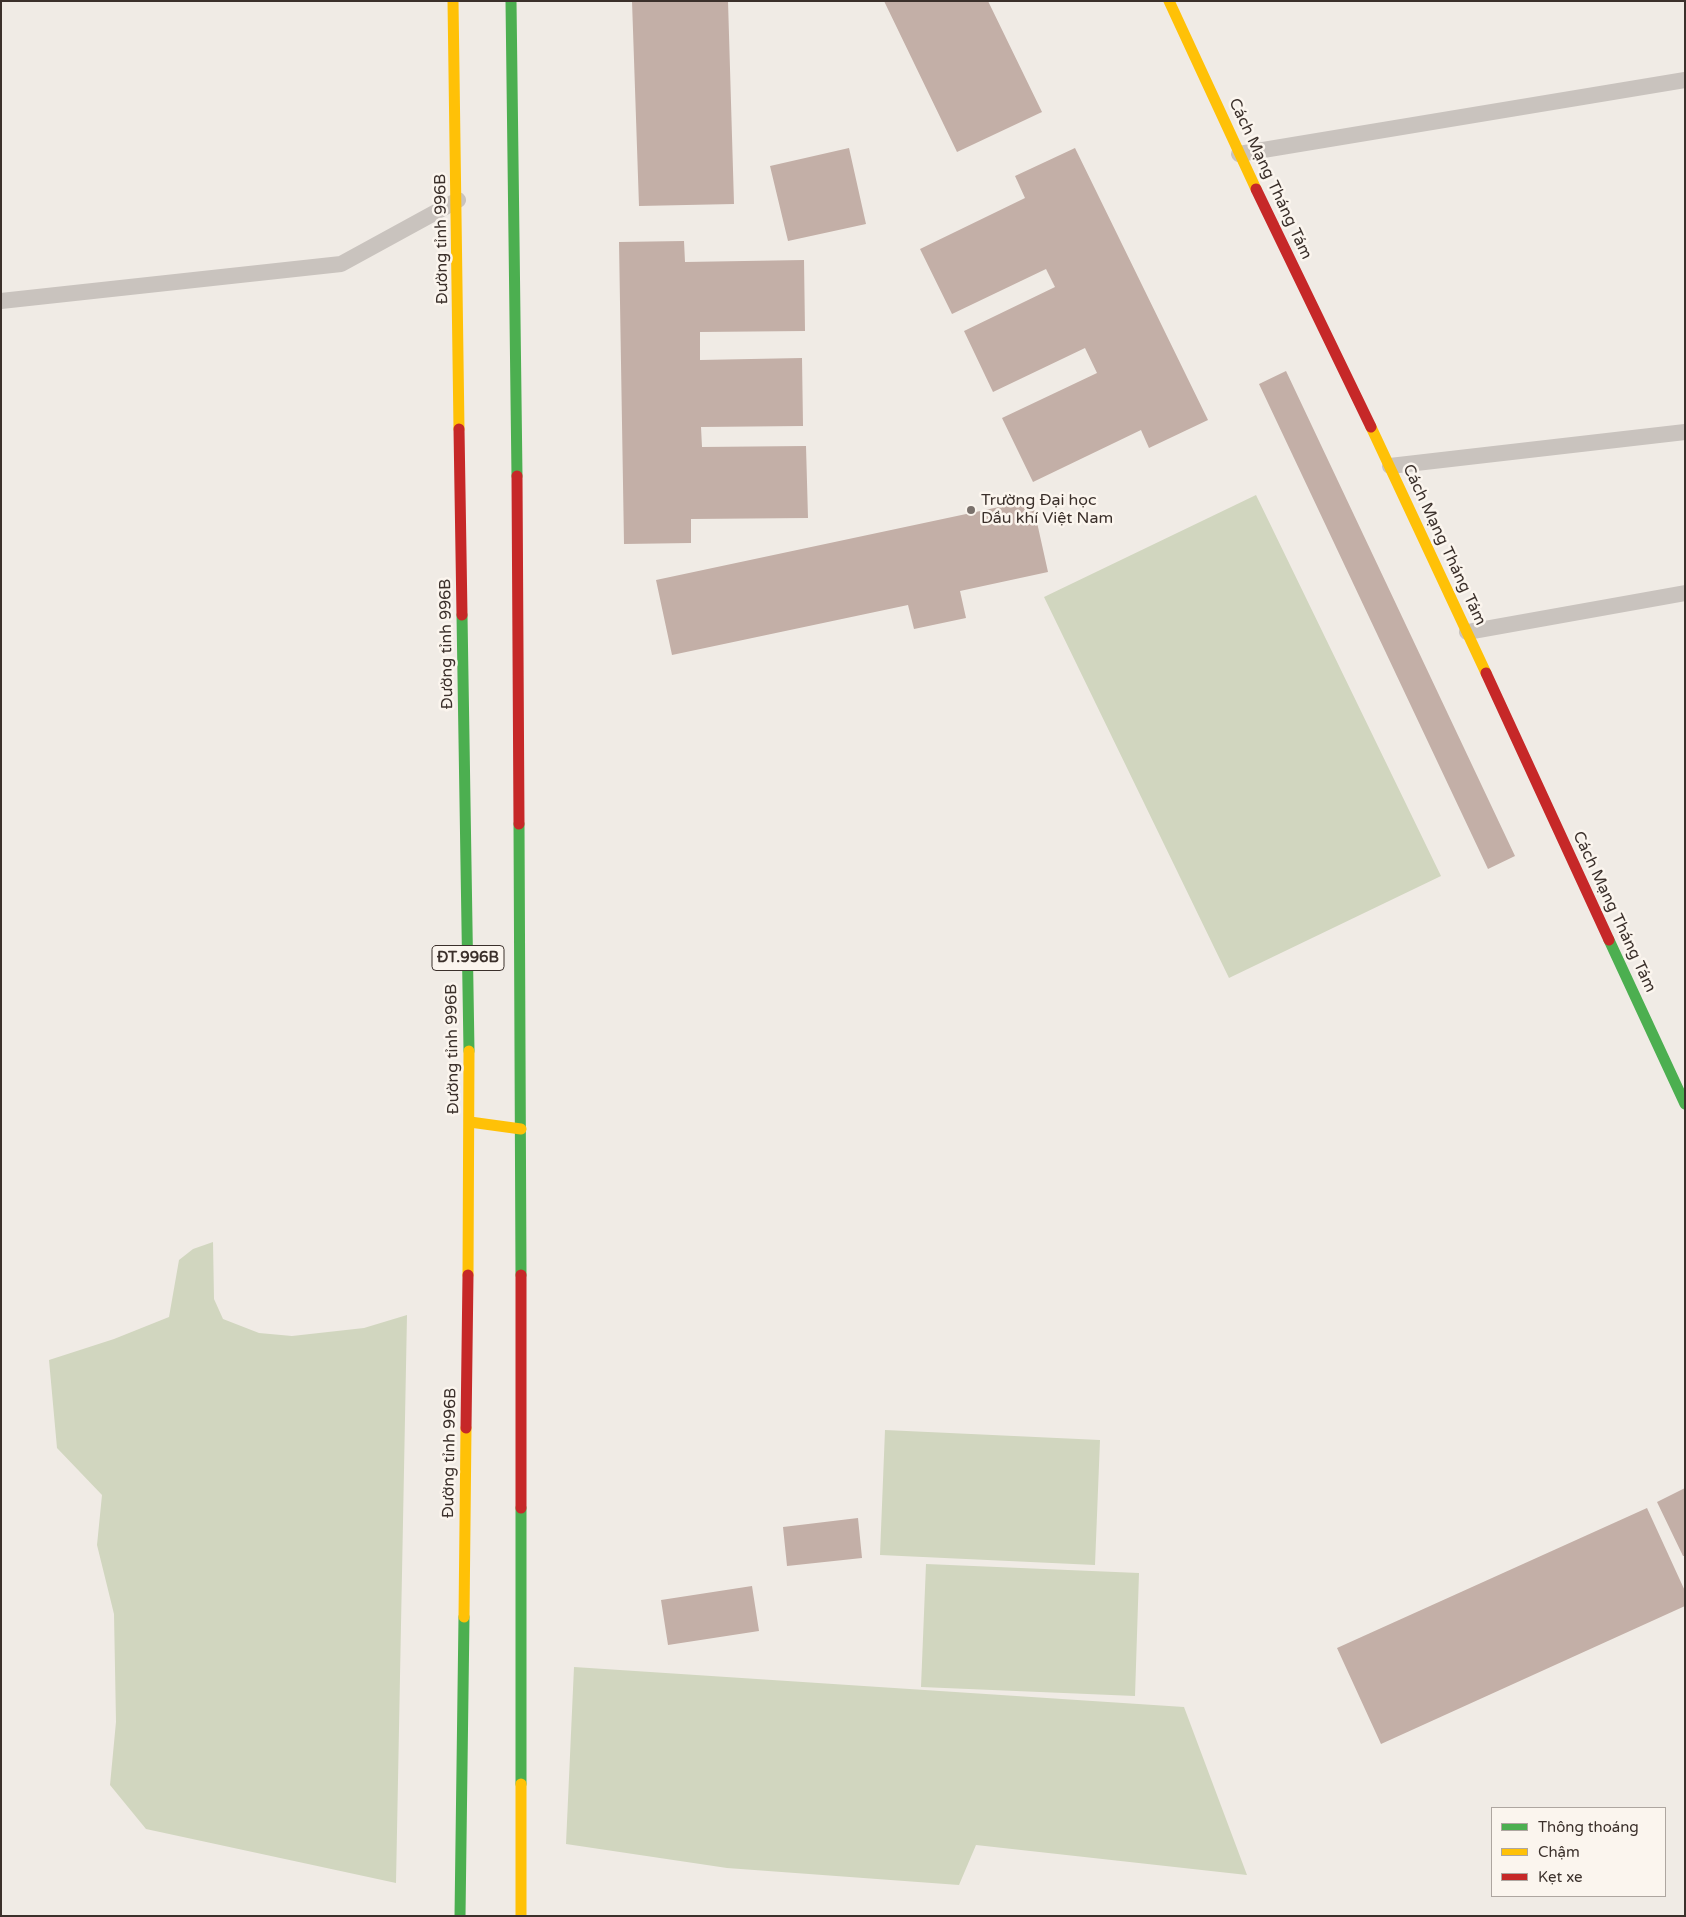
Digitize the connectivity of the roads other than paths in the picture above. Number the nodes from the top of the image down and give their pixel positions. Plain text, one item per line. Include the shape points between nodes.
1 (453, 1) edge
2 (511, 1) edge
3 (1169, 1) edge
4 (1685, 80) edge
5 (1239, 154) junction
6 (458, 200) junction
7 (1, 301) edge
8 (1685, 432) edge
9 (1390, 466) junction
10 (1685, 593) edge
11 (1467, 632) junction
12 (1685, 1104) edge
13 (470, 1122) junction
14 (521, 1129) junction
15 (460, 1916) edge
16 (521, 1916) edge

1 - 6 main road, Đường tỉnh 996B / ĐT.996B
2 - 14 main road, ĐT.996B
3 - 5 main road, Cách Mạng Tháng Tám
4 - 5 lane
5 - 9 main road, Cách Mạng Tháng Tám
6 - 7 lane via 341,264
6 - 13 main road, Đường tỉnh 996B / ĐT.996B
8 - 9 lane
9 - 11 main road, Cách Mạng Tháng Tám
10 - 11 lane
11 - 12 main road, Cách Mạng Tháng Tám
13 - 14 main road
13 - 15 main road, Đường tỉnh 996B / ĐT.996B
14 - 16 main road, ĐT.996B

